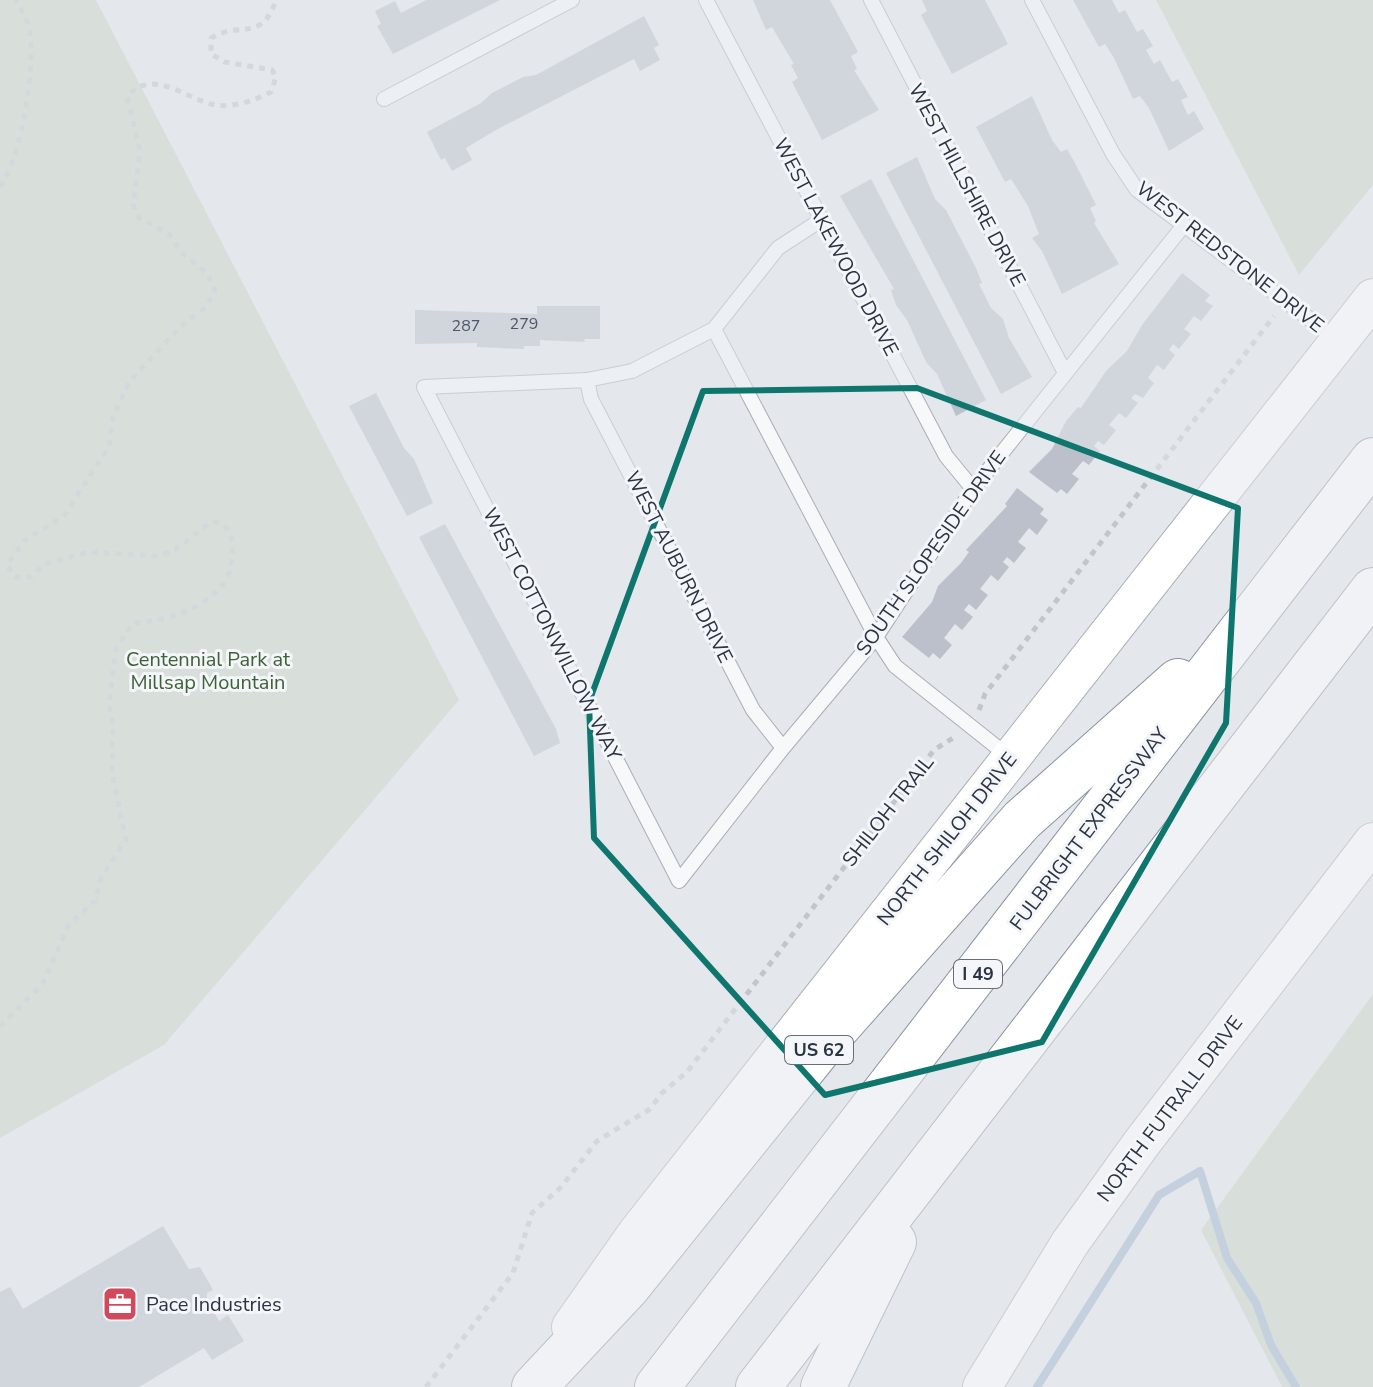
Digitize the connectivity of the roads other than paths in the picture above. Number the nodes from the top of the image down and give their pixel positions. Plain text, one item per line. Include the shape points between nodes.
1 (572, 0) edge
2 (706, 0) edge
3 (871, 0) edge
4 (1032, 0) edge
5 (384, 99) dead end
6 (821, 220) junction
7 (1184, 225) junction
8 (1373, 298) edge
9 (714, 329) junction
10 (1339, 342) junction
11 (1064, 371) junction
12 (587, 380) junction
13 (1373, 460) edge
14 (973, 489) junction
15 (1373, 590) edge
16 (1257, 610) junction
17 (876, 637) junction
18 (783, 748) junction
19 (1010, 758) junction
20 (1373, 842) edge
21 (679, 881) joint
22 (933, 1160) junction
23 (533, 1387) edge
24 (657, 1387) edge
25 (758, 1387) edge
26 (823, 1387) edge
27 (982, 1387) edge

1 - 5 lane
2 - 6 lane, WEST LAKEWOOD DRIVE
3 - 11 lane, WEST HILLSHIRE DRIVE
4 - 7 lane, WEST REDSTONE DRIVE via 1137,190
6 - 9 lane via 778,248
6 - 14 lane, WEST LAKEWOOD DRIVE via 946,456
7 - 10 lane, WEST REDSTONE DRIVE
7 - 11 lane, SOUTH SLOPESIDE DRIVE
8 - 10 main road, NORTH SHILOH DRIVE
9 - 12 lane via 632,371
9 - 17 lane
10 - 19 main road, NORTH SHILOH DRIVE
11 - 14 lane, SOUTH SLOPESIDE DRIVE
12 - 18 lane, WEST AUBURN DRIVE via 591,399 753,710
12 - 21 lane, WEST COTTONWILLOW WAY via 424,387
13 - 16 highway, FULBRIGHT EXPRESSWAY / I 49
14 - 17 lane, SOUTH SLOPESIDE DRIVE
15 - 22 highway
16 - 23 highway, US 62 via 1022,820 828,1038 627,1288
16 - 24 highway, FULBRIGHT EXPRESSWAY / I 49
17 - 18 lane, SOUTH SLOPESIDE DRIVE
17 - 19 lane via 895,666
18 - 21 lane, SOUTH SLOPESIDE DRIVE
19 - 23 main road, NORTH SHILOH DRIVE via 637,1233
20 - 27 main road, NORTH FUTRALL DRIVE via 1141,1144 1070,1243
22 - 25 highway
22 - 26 highway

